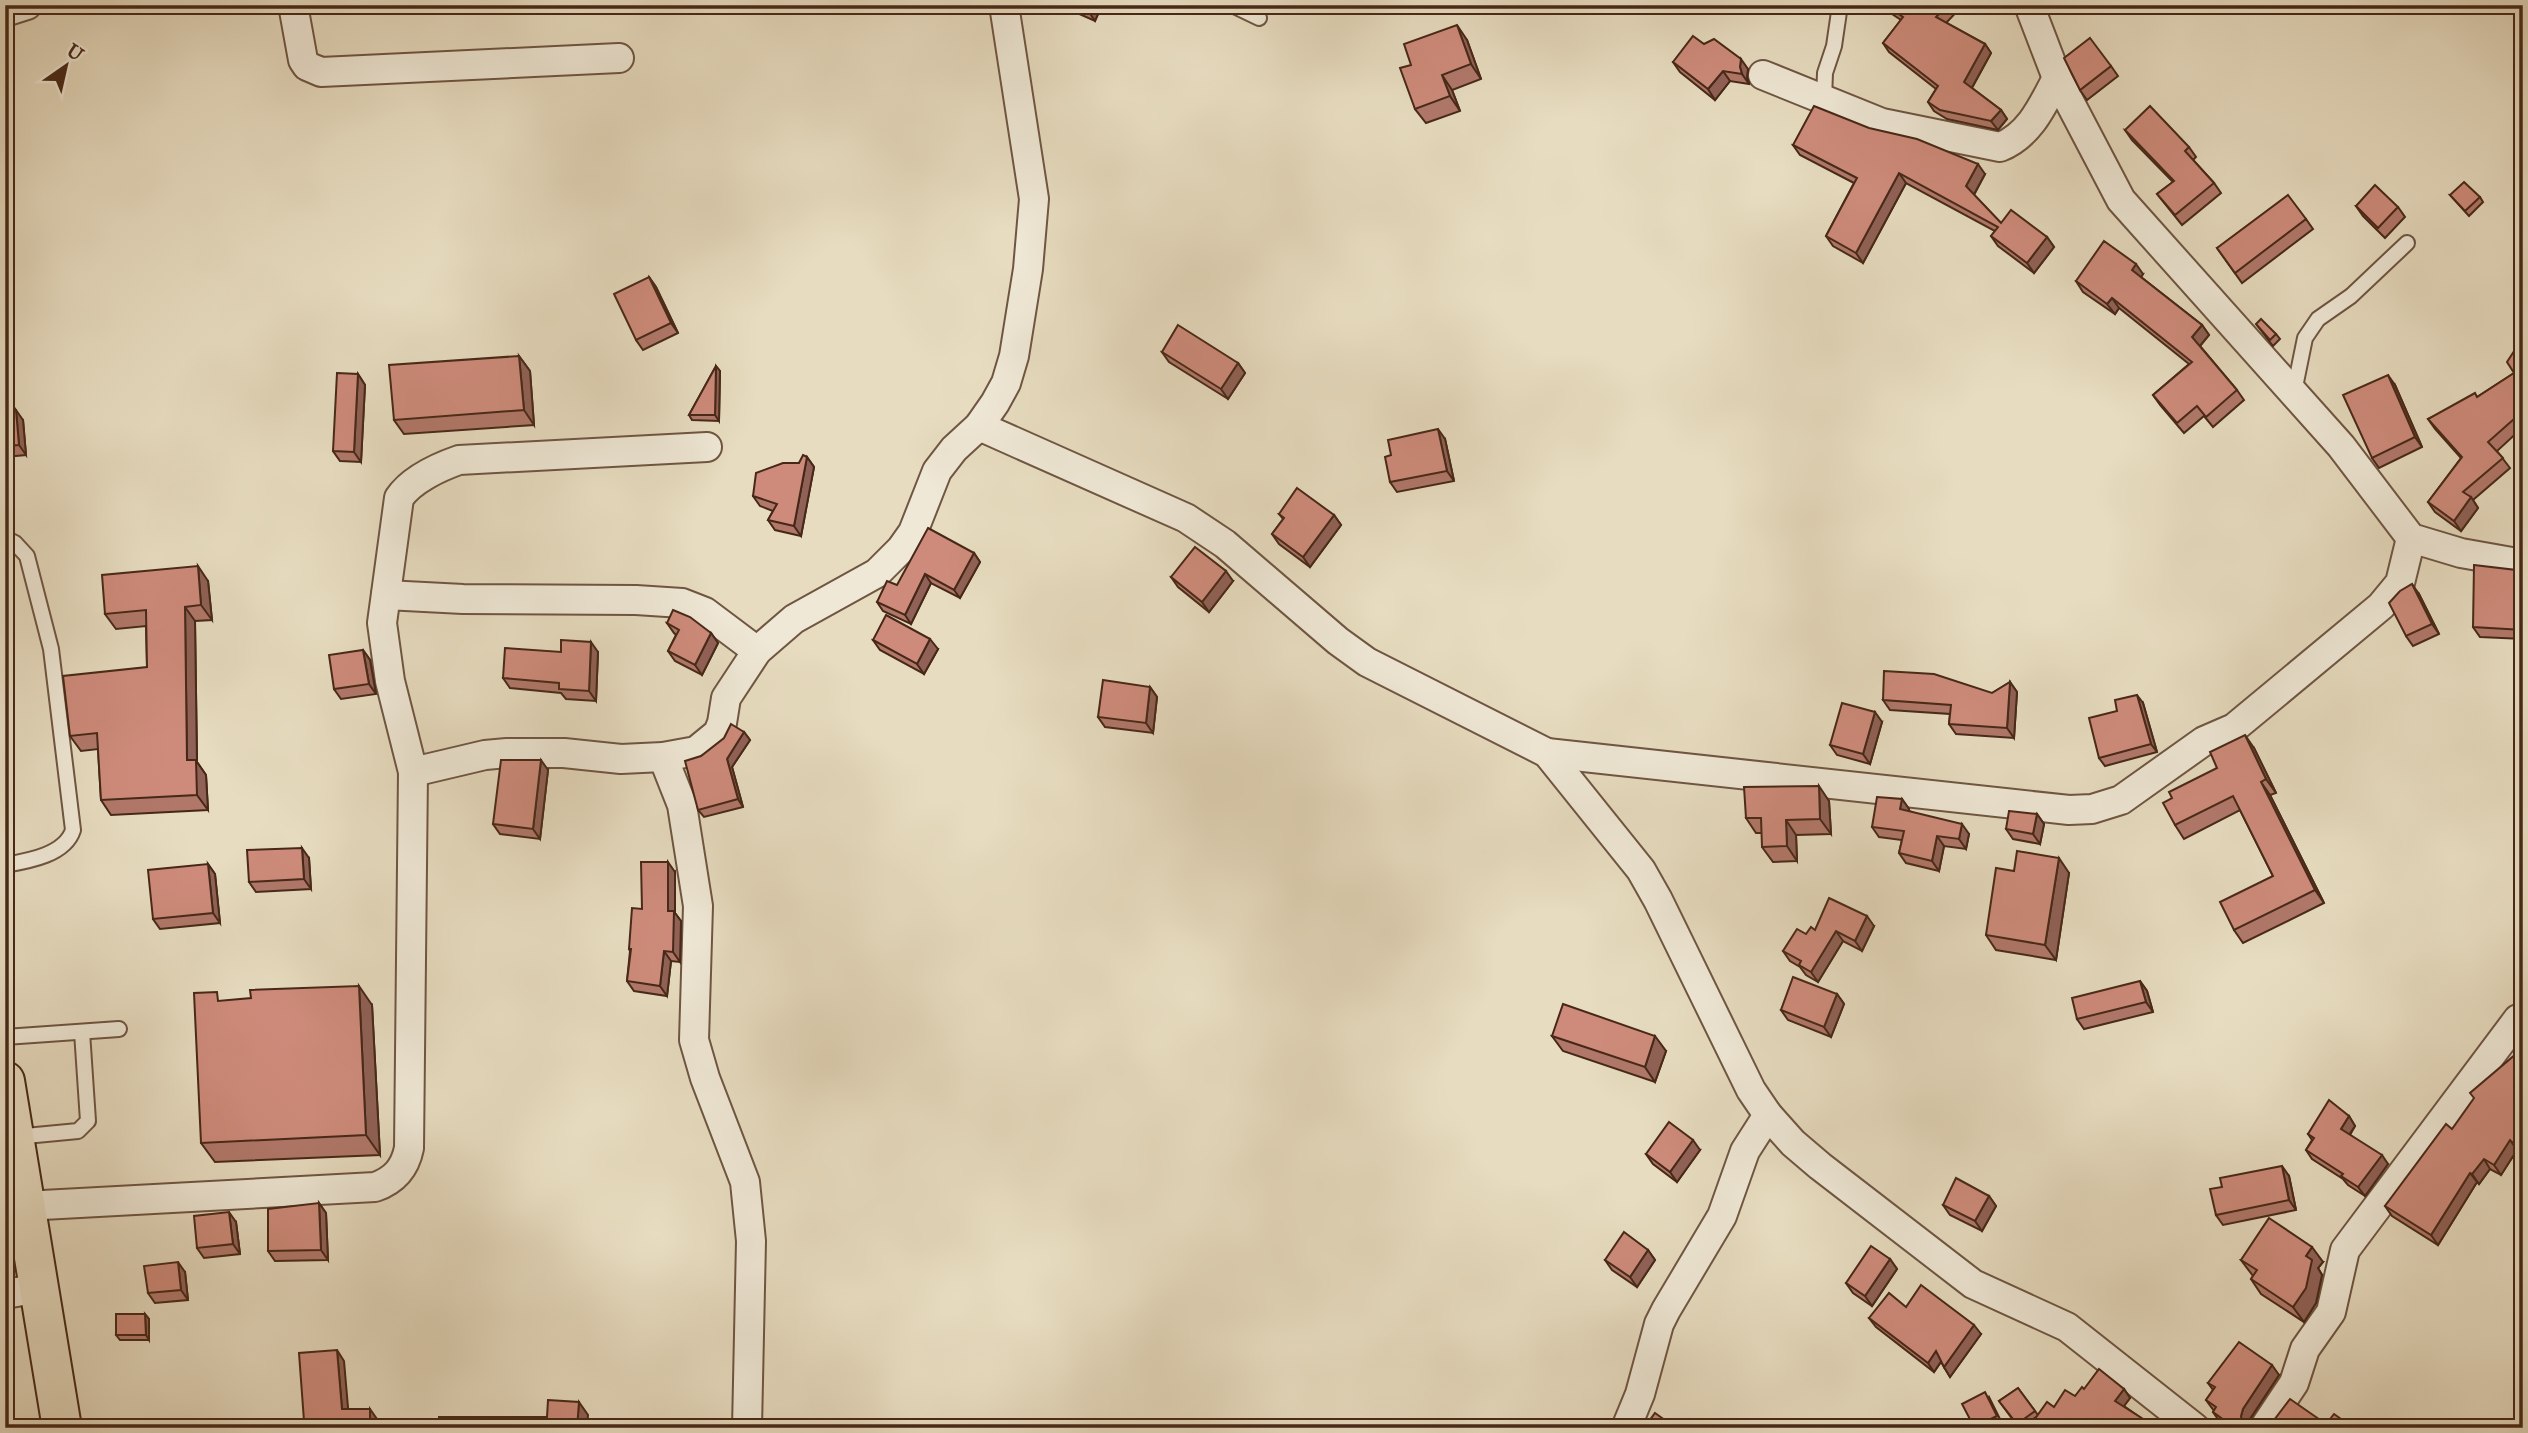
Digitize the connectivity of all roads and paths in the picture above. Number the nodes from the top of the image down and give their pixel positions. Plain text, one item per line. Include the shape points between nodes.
1 (27, 5) edge
2 (293, 5) edge
3 (1004, 5) edge
4 (1232, 5) edge
5 (1840, 5) edge
6 (2029, 5) edge
7 (5, 12) edge
8 (1259, 18) dead end
9 (619, 58) dead end
10 (1763, 75) dead end
11 (2057, 78) junction
12 (1824, 99) junction
13 (2407, 243) dead end
14 (2294, 392) junction
15 (979, 426) junction
16 (707, 447) dead end
17 (5, 538) edge
18 (2411, 538) junction
19 (2523, 564) edge
20 (386, 595) junction
21 (757, 651) junction
22 (1547, 753) junction
23 (663, 757) junction
24 (413, 772) junction
25 (5, 865) edge
26 (2518, 1018) dead end
27 (119, 1030) dead end
28 (82, 1032) junction
29 (5, 1037) edge
30 (5, 1081) edge
31 (1768, 1115) junction
32 (14, 1137) junction
33 (24, 1206) junction
34 (23, 1291) edge
35 (62, 1428) edge
36 (747, 1428) edge
37 (1626, 1428) edge
38 (2195, 1428) edge
39 (2264, 1428) edge

1 - 7 street
2 - 9 street via 303,60 321,72
3 - 15 street via 1034,199 1014,356 1006,383
4 - 8 lane
5 - 12 lane
6 - 11 street
10 - 12 street
11 - 12 street via 2029,126 2000,147 1882,123
11 - 14 street via 2121,200
13 - 14 lane via 2351,296 2318,319 2305,338
14 - 18 street
15 - 21 street via 937,471 913,532 888,563 794,619
15 - 22 street via 1186,518 1225,544 1367,662
16 - 20 street via 467,459 448,464 407,488 399,498
17 - 25 lane via 27,556 51,649 72,830 61,848
18 - 19 street
18 - 22 street via 2400,583 2381,606 2234,728 2204,741 2121,800 2092,809
20 - 21 street via 682,603 705,612
20 - 24 street via 384,642
21 - 23 street via 726,698 715,737 696,751
22 - 31 street via 1641,870 1751,1090
23 - 24 street via 621,760 507,753
23 - 36 street via 682,805 697,895 694,1040 745,1182 751,1241
24 - 33 street via 409,1148 399,1173 375,1187
26 - 39 street via 2345,1250 2331,1312 2305,1349 2294,1383
27 - 28 lane
28 - 29 lane
28 - 32 lane via 86,1126 78,1131
30 - 32 highway
31 - 37 street via 1745,1151 1722,1216 1659,1324
31 - 38 street via 1820,1166 1973,1284 2067,1327
32 - 33 highway
33 - 34 highway
34 - 35 highway

